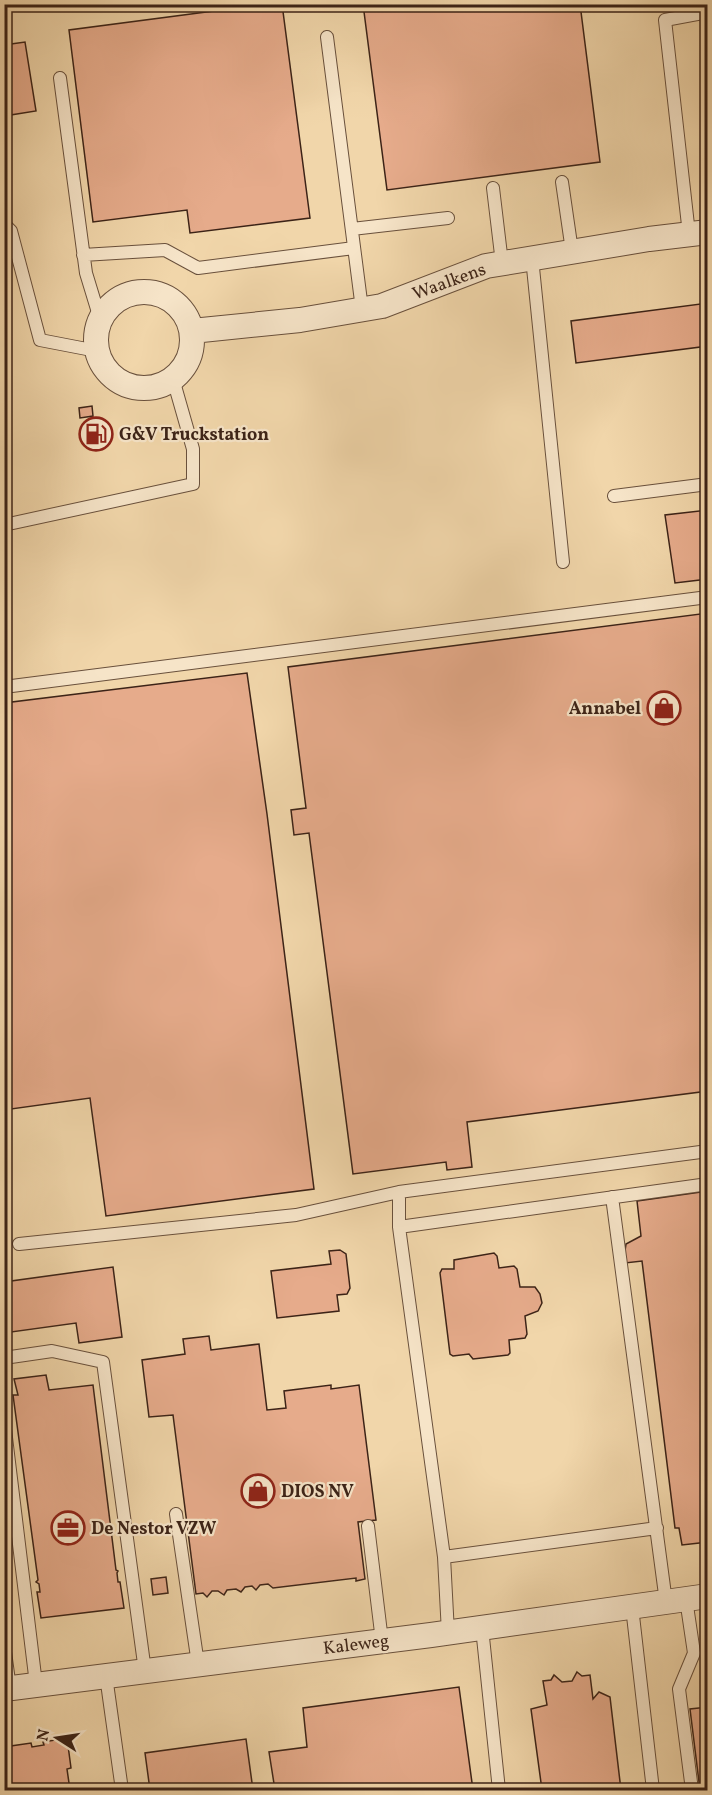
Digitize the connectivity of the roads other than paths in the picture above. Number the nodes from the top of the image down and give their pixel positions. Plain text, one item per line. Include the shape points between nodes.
1 (708, 12) edge
2 (327, 37) dead end
3 (60, 78) dead end
4 (562, 182) dead end
5 (493, 188) dead end
6 (448, 219) dead end
7 (4, 224) edge
8 (352, 229) junction
9 (698, 233) edge
10 (354, 248) junction
11 (572, 252) junction
12 (83, 255) junction
13 (532, 258) junction
14 (502, 263) junction
15 (362, 309) junction
16 (100, 319) junction
17 (192, 331) junction
18 (97, 351) junction
19 (173, 379) junction
20 (708, 484) edge
21 (614, 496) dead end
22 (4, 525) edge
23 (563, 561) dead end
24 (708, 597) edge
25 (4, 687) edge
26 (708, 1151) edge
27 (708, 1185) edge
28 (399, 1192) junction
29 (612, 1197) junction
30 (399, 1227) junction
31 (19, 1244) dead end
32 (4, 1358) edge
33 (4, 1421) edge
34 (176, 1514) dead end
35 (368, 1526) dead end
36 (657, 1528) junction
37 (444, 1557) junction
38 (686, 1599) edge
39 (632, 1607) junction
40 (482, 1628) junction
41 (448, 1633) junction
42 (382, 1641) junction
43 (4, 1645) edge
44 (198, 1664) junction
45 (145, 1671) junction
46 (106, 1676) junction
47 (36, 1684) junction
48 (7, 1688) edge
49 (122, 1791) edge
50 (499, 1791) edge
51 (653, 1791) edge
52 (692, 1791) edge

1 - 9 lane via 665,20
2 - 8 lane
3 - 12 lane
4 - 11 lane
5 - 14 lane
6 - 8 lane
7 - 18 lane via 11,231 40,340
8 - 10 lane
9 - 11 street, Waalkens
10 - 12 lane via 198,268 165,250
10 - 15 lane
11 - 13 street, Waalkens
12 - 16 lane
13 - 14 street, Waalkens
13 - 23 lane
14 - 15 street, Waalkens via 381,306
15 - 17 street, Waalkens
16 - 17 street via 122,296 154,292 182,308
16 - 18 street
17 - 19 street via 191,354
18 - 19 street via 113,378 127,386 159,387
19 - 22 lane via 193,449 193,484
20 - 21 lane
24 - 25 lane
26 - 28 lane
27 - 29 lane
28 - 30 lane
28 - 31 lane via 296,1215
29 - 30 lane
29 - 36 lane
30 - 37 lane
32 - 45 lane via 52,1351 103,1362
33 - 47 lane
34 - 44 lane
35 - 42 lane
36 - 37 lane
36 - 38 lane
37 - 41 lane
38 - 39 street, Kaleweg
38 - 52 lane via 694,1653 679,1689
39 - 40 street, Kaleweg
39 - 51 lane
40 - 41 street, Kaleweg
40 - 50 lane
41 - 42 street, Kaleweg
42 - 44 street, Kaleweg
43 - 48 lane
44 - 45 street, Kaleweg
45 - 46 street, Kaleweg
46 - 47 street, Kaleweg
46 - 49 lane
47 - 48 street, Kaleweg

